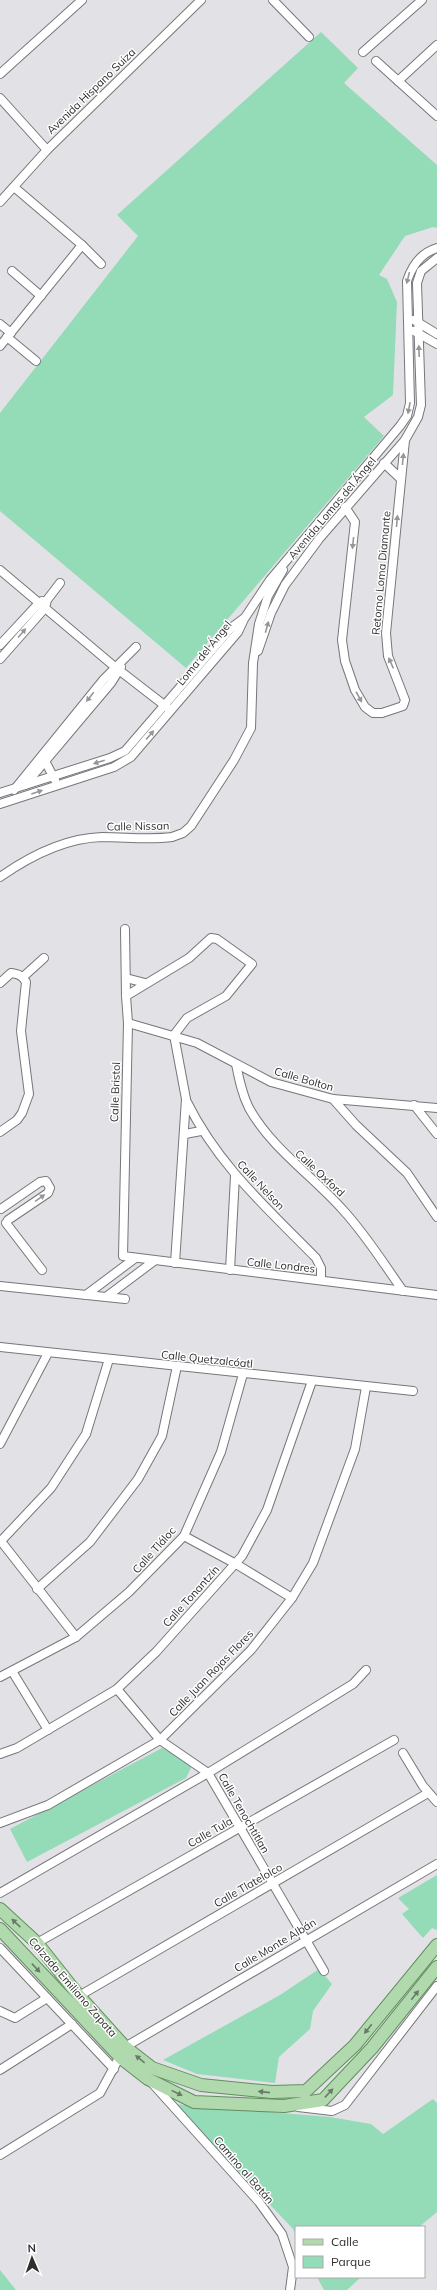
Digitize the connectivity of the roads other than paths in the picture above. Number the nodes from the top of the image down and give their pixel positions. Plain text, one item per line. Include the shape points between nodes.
1 (82, 0) edge
2 (201, 0) edge
3 (273, 0) edge
4 (422, 0) edge
5 (309, 37) dead end
6 (437, 45) edge
7 (363, 52) dead end
8 (376, 61) dead end
9 (0, 74) edge
10 (398, 81) junction
11 (0, 98) edge
12 (437, 116) edge
13 (47, 150) junction
14 (14, 187) junction
15 (0, 202) edge
16 (82, 245) junction
17 (437, 248) edge
18 (437, 258) edge
19 (101, 264) dead end
20 (12, 271) dead end
21 (41, 296) junction
22 (407, 319) junction
23 (418, 321) junction
24 (0, 324) edge
25 (407, 330) junction
26 (418, 332) junction
27 (437, 334) edge
28 (9, 335) junction
29 (437, 344) edge
30 (0, 346) edge
31 (36, 361) dead end
32 (405, 440) junction
33 (384, 463) junction
34 (400, 479) junction
35 (345, 507) junction
36 (291, 556) junction
37 (300, 562) junction
38 (0, 570) edge
39 (60, 583) dead end
40 (43, 603) junction
41 (244, 618) junction
42 (0, 645) edge
43 (136, 647) dead end
44 (0, 659) edge
45 (253, 663) junction
46 (119, 667) junction
47 (164, 704) junction
48 (171, 710) junction
49 (45, 761) junction
50 (53, 776) junction
51 (56, 785) junction
52 (23, 786) junction
53 (14, 789) junction
54 (0, 793) edge
55 (18, 798) junction
56 (8, 801) junction
57 (0, 804) edge
58 (0, 877) edge
59 (125, 929) dead end
60 (44, 958) dead end
61 (23, 977) junction
62 (126, 978) junction
63 (0, 983) edge
64 (145, 984) junction
65 (126, 996) junction
66 (128, 1023) junction
67 (174, 1035) junction
68 (236, 1064) junction
69 (333, 1099) junction
70 (186, 1100) junction
71 (414, 1105) junction
72 (437, 1108) edge
73 (201, 1131) junction
74 (0, 1132) edge
75 (185, 1134) junction
76 (437, 1134) edge
77 (235, 1176) junction
78 (0, 1209) edge
79 (437, 1217) edge
80 (3, 1224) edge
81 (123, 1256) joint
82 (134, 1259) junction
83 (154, 1261) junction
84 (175, 1262) junction
85 (42, 1270) dead end
86 (230, 1270) junction
87 (322, 1280) junction
88 (0, 1286) edge
89 (403, 1291) junction
90 (86, 1295) junction
91 (437, 1295) edge
92 (106, 1297) junction
93 (125, 1299) dead end
94 (0, 1348) edge
95 (48, 1353) junction
96 (109, 1359) junction
97 (177, 1366) junction
98 (244, 1374) junction
99 (312, 1381) junction
100 (366, 1387) junction
101 (413, 1391) dead end
102 (0, 1444) edge
103 (184, 1536) junction
104 (1, 1541) edge
105 (236, 1564) junction
106 (37, 1589) junction
107 (292, 1598) junction
108 (76, 1637) junction
109 (366, 1670) dead end
110 (12, 1671) junction
111 (0, 1677) edge
112 (117, 1689) junction
113 (48, 1730) junction
114 (160, 1740) junction
115 (394, 1740) dead end
116 (403, 1753) dead end
117 (0, 1754) edge
118 (208, 1773) junction
119 (428, 1793) junction
120 (437, 1802) edge
121 (0, 1823) edge
122 (241, 1828) junction
123 (437, 1864) edge
124 (272, 1883) junction
125 (0, 1893) edge
126 (0, 1909) edge
127 (0, 1929) edge
128 (306, 1939) junction
129 (37, 1943) junction
130 (437, 1945) edge
131 (0, 1948) edge
132 (437, 1967) edge
133 (324, 1971) dead end
134 (437, 1986) edge
135 (79, 1996) junction
136 (47, 1998) junction
137 (0, 2011) edge
138 (72, 2024) junction
139 (123, 2052) junction
140 (114, 2069) junction
141 (0, 2070) edge
142 (148, 2079) junction
143 (284, 2106) junction
144 (0, 2154) edge
145 (290, 2290) edge

1 - 9 street
2 - 13 street, Avenida Hispano Suiza
3 - 5 street
4 - 7 street
6 - 10 street
8 - 10 street
10 - 12 street
11 - 13 street
13 - 14 street, Avenida Hispano Suiza
14 - 15 street, Avenida Hispano Suiza
14 - 16 street
16 - 19 street
16 - 21 street
17 -> 22 street, Avenida Lomas del Ángel via 419,259 412,267 407,281
18 - 23 street via 421,271 417,283
20 - 21 street
21 - 28 street
22 - 23 street
22 - 25 street, Avenida Lomas del Ángel
23 - 26 street
23 - 27 street
24 - 28 street
25 - 26 street
25 -> 36 street, Avenida Lomas del Ángel via 410,403 407,416
26 - 29 street
32 -> 26 street, Avenida Lomas del Ángel via 418,417 421,405
28 - 30 street
28 - 31 street
32 - 33 street, Avenida Lomas del Ángel
34 -> 32 street, Retorno Loma Diamante
33 - 34 street
33 - 35 street, Avenida Lomas del Ángel
35 -> 34 street, Retorno Loma Diamante via 355,522 342,651 355,690 365,707 373,713 382,713 403,706 406,700 386,645
35 - 37 street, Avenida Lomas del Ángel
36 - 37 street
36 - 41 street, Avenida Lomas del Ángel via 270,580
36 - 45 street via 268,596 262,612
45 -> 37 street, Avenida Lomas del Ángel via 277,598
38 - 40 street
39 - 40 street
40 - 42 street
44 -> 40 street
40 - 46 street
41 - 47 street, Loma del Ángel via 231,628
41 - 48 street, Loma del Ángel via 238,632
43 - 46 street
45 - 58 street, Calle Nissan via 251,728 234,760 191,826 183,833 163,838 100,837 61,844 26,859
46 - 47 street
46 - 49 street
46 -> 53 street
47 - 48 street
47 -> 50 street, Loma del Ángel via 125,751
51 -> 48 street, Loma del Ángel via 123,763
49 - 50 street
49 - 52 street
50 - 51 street
50 - 52 street, Loma del Ángel
55 -> 51 street, Loma del Ángel
52 - 53 street, Loma del Ángel
52 - 55 street
53 - 54 street, Loma del Ángel
53 - 56 street
55 - 56 street, Loma del Ángel
56 - 57 street, Loma del Ángel
59 - 62 street, Calle Bristol
60 - 61 street
61 - 63 street via 11,973
61 - 74 street via 27,988 21,1031 29,1094 17,1120
62 - 64 street
62 - 65 street, Calle Bristol
64 - 65 street
64 - 67 street via 189,958 211,938 217,939 252,964 226,996 187,1018
65 - 66 street, Calle Bristol
66 - 67 street, Calle Bolton
66 - 81 street, Calle Bristol
67 - 68 street, Calle Bolton via 215,1051
67 - 70 street
68 - 69 street, Calle Bolton via 271,1082
68 - 89 street, Calle Oxford via 249,1108 263,1128 286,1156 343,1210
69 - 71 street, Calle Bolton
69 - 79 street via 356,1125 407,1173
70 - 73 street, Calle Nelson
70 - 75 street
71 - 72 street, Calle Bolton
71 - 76 street
73 - 75 street
73 - 77 street, Calle Nelson
75 - 84 street
77 - 86 street
77 - 87 street, Calle Nelson via 316,1258
78 - 80 street via 8,1214
80 -> 78 street via 48,1193 49,1184 46,1181 40,1182
80 - 85 street
81 - 82 street, Calle Londres
82 - 83 street, Calle Londres
82 - 90 street
83 - 84 street, Calle Londres
83 - 92 street
84 - 86 street, Calle Londres
86 - 87 street, Calle Londres
87 - 89 street, Calle Londres
88 - 90 street
89 - 91 street, Calle Londres
90 - 92 street
92 - 93 street
94 - 95 street, Calle Quetzalcóatl
95 - 96 street, Calle Quetzalcóatl
95 - 102 street
96 - 97 street, Calle Quetzalcóatl
96 - 104 street via 86,1434 51,1488
97 - 98 street, Calle Quetzalcóatl
97 - 106 street via 162,1436 138,1479 90,1542
98 - 99 street, Calle Quetzalcóatl
98 - 103 street, Calle Tláloc via 221,1452
99 - 100 street, Calle Quetzalcóatl
99 - 105 street, Calle Tonantzín via 267,1510
100 - 101 street, Calle Quetzalcóatl
100 - 107 street, Calle Juan Rojas Flores via 355,1449 313,1563
103 - 105 street
103 - 108 street, Calle Tláloc via 129,1592
104 - 106 street
105 - 107 street
105 - 112 street, Calle Tonantzín via 156,1652
106 - 108 street
107 - 114 street, Calle Juan Rojas Flores via 251,1650
108 - 110 street, Calle Tláloc
109 - 118 street via 353,1684
110 - 111 street, Calle Tláloc
110 - 113 street
112 - 113 street, Calle Tonantzín
112 - 114 street, Calle Tenochtitlan
113 - 117 street, Calle Tonantzín via 17,1748
114 - 118 street, Calle Tenochtitlan
114 - 121 street, Calle Juan Rojas Flores via 48,1804
115 - 122 street, Calle Tula
116 - 119 street
118 - 122 street, Calle Tenochtitlan
118 - 125 street
119 - 120 street
119 - 124 street, Calle Tlatelolco
122 - 124 street, Calle Tenochtitlan
122 - 129 street, Calle Tula
123 - 128 street, Calle Monte Albán
124 - 128 street, Calle Tenochtitlan
124 - 135 street, Calle Tlatelolco
129 -> 126 main road, Calzada Emiliano Zapata
127 -> 139 main road, Calzada Emiliano Zapata
128 - 133 street, Calle Tenochtitlan
128 - 139 street, Calle Monte Albán
129 - 135 main road, Calzada Emiliano Zapata
130 -> 139 main road, Calzada Emiliano Zapata via 355,2045 306,2091 272,2092 201,2085 152,2068
131 - 136 street
143 -> 132 main road, Calzada Emiliano Zapata via 323,2100 372,2048
134 - 143 street via 345,2105 332,2111
135 - 139 main road, Calzada Emiliano Zapata
136 - 137 street via 15,2018
136 - 138 street
138 - 140 street
138 - 141 street
139 - 140 street
139 - 142 main road, Calzada Emiliano Zapata
140 - 144 street via 100,2094
142 -> 143 main road, Calzada Emiliano Zapata via 194,2102
142 - 145 street, Camino al Batán via 259,2202 282,2234 293,2267

